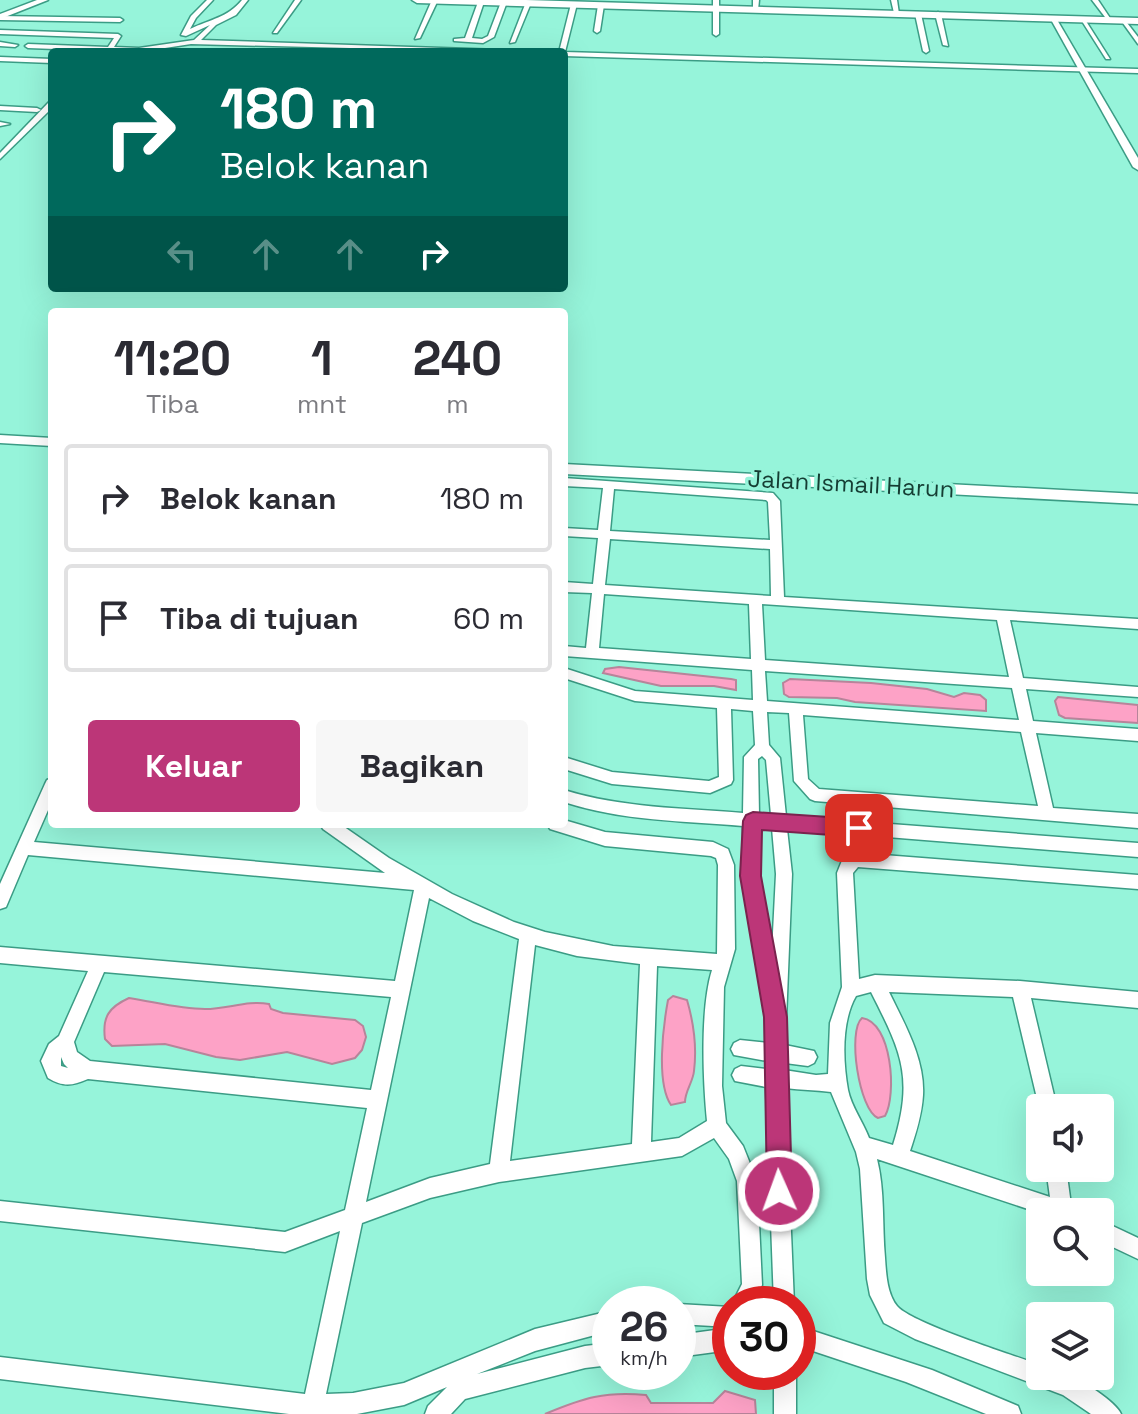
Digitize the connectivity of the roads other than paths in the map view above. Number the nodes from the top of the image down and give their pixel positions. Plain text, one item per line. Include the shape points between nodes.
1 (44, 0) edge
2 (210, 0) edge
3 (243, 0) edge
4 (298, 0) edge
5 (417, 0) edge
6 (435, 0) edge
7 (450, 0) edge
8 (894, 0) edge
9 (1095, 0) edge
10 (487, 1) edge
11 (504, 2) junction
12 (546, 2) edge
13 (528, 3) junction
14 (652, 3) edge
15 (574, 4) junction
16 (716, 4) edge
17 (756, 4) edge
18 (601, 5) junction
19 (897, 13) junction
20 (918, 14) junction
21 (938, 14) junction
22 (0, 17) edge
23 (1052, 18) junction
24 (1082, 19) junction
25 (120, 20) dead end
26 (1116, 20) junction
27 (1138, 21) edge
28 (597, 31) dead end
29 (0, 32) edge
30 (275, 32) dead end
31 (186, 33) junction
32 (716, 34) dead end
33 (417, 38) dead end
34 (456, 40) dead end
35 (468, 40) junction
36 (196, 42) junction
37 (512, 42) dead end
38 (1138, 42) edge
39 (179, 43) junction
40 (0, 44) edge
41 (15, 45) dead end
42 (946, 45) dead end
43 (28, 46) dead end
44 (66, 48) edge
45 (107, 48) edge
46 (152, 48) edge
47 (379, 48) edge
48 (564, 48) edge
49 (744, 49) dead end
50 (926, 51) dead end
51 (568, 53) edge
52 (1108, 58) dead end
53 (0, 59) edge
54 (746, 60) junction
55 (48, 61) edge
56 (1082, 70) junction
57 (1138, 71) edge
58 (0, 108) edge
59 (48, 108) edge
60 (37, 110) dead end
61 (0, 140) edge
62 (15, 141) junction
63 (0, 157) edge
64 (1138, 167) edge
65 (0, 439) edge
66 (48, 442) edge
67 (568, 469) edge
68 (568, 482) edge
69 (609, 485) junction
70 (1138, 499) edge
71 (568, 532) edge
72 (604, 535) junction
73 (776, 545) junction
74 (568, 587) edge
75 (599, 589) junction
76 (755, 600) junction
77 (778, 601) junction
78 (1002, 615) junction
79 (1138, 624) edge
80 (568, 651) edge
81 (587, 653) junction
82 (758, 666) junction
83 (568, 670) edge
84 (568, 675) edge
85 (1018, 684) junction
86 (1138, 692) edge
87 (724, 702) junction
88 (760, 705) junction
89 (796, 708) junction
90 (1027, 726) junction
91 (1138, 735) edge
92 (762, 747) junction
93 (568, 764) edge
94 (48, 793) edge
95 (568, 797) edge
96 (1047, 814) junction
97 (753, 821) junction
98 (1138, 821) edge
99 (778, 823) junction
100 (333, 828) edge
101 (568, 828) edge
102 (24, 848) junction
103 (1138, 850) edge
104 (1138, 882) edge
105 (418, 885) junction
106 (0, 902) edge
107 (528, 935) junction
108 (0, 955) edge
109 (649, 956) junction
110 (723, 963) junction
111 (99, 964) junction
112 (875, 983) junction
113 (851, 989) junction
114 (1020, 989) junction
115 (401, 990) junction
116 (1138, 1000) edge
117 (776, 1017) junction
118 (727, 1048) junction
119 (775, 1053) junction
120 (822, 1058) junction
121 (727, 1073) junction
122 (775, 1078) junction
123 (823, 1082) junction
124 (1045, 1094) edge
125 (378, 1100) junction
126 (717, 1126) junction
127 (860, 1144) junction
128 (641, 1153) junction
129 (899, 1157) junction
130 (499, 1172) junction
131 (1026, 1199) edge
132 (0, 1211) edge
133 (353, 1217) junction
134 (1114, 1237) edge
135 (1138, 1249) edge
136 (751, 1286) edge
137 (783, 1286) edge
138 (592, 1326) edge
139 (816, 1342) edge
140 (592, 1356) edge
141 (0, 1368) edge
142 (1026, 1371) edge
143 (785, 1390) edge
144 (1074, 1390) edge
145 (313, 1406) junction
146 (436, 1414) edge
147 (785, 1414) edge
148 (1010, 1414) edge
149 (1110, 1414) edge

1 - 22 street
2 - 31 street
3 - 31 street via 227,14
3 - 36 street via 234,14
4 - 30 street
5 - 6 highway
6 - 7 highway
6 - 33 street
7 - 10 highway
8 - 19 street
9 - 26 street
10 - 11 highway
10 - 35 street
11 - 13 highway
11 - 35 street via 491,37
12 - 13 highway
12 - 15 highway
13 - 37 street
14 - 16 highway
14 - 18 highway
15 - 18 highway
15 - 48 street
16 - 17 highway
16 - 32 street
17 - 19 highway
18 - 28 street
19 - 20 highway
20 - 21 highway
20 - 50 street
21 - 23 highway
21 - 42 street
22 - 25 street
23 - 24 highway
23 - 56 street
24 - 26 highway
24 - 52 street
26 - 27 highway
26 - 38 street
29 - 45 street via 118,36
31 - 39 street
34 - 35 street
36 - 39 street
36 - 47 street
39 - 46 street
40 - 41 street
43 - 44 street
49 - 54 street
51 - 54 street
53 - 55 street
54 - 56 street
56 - 57 street
56 - 64 street
58 - 60 street
59 - 62 street
61 - 62 street
62 - 63 street
65 - 66 street
67 - 70 street, Jalan Ismail Harun
68 - 69 street
69 - 72 street
69 - 73 street via 769,496 774,501
71 - 72 street
72 - 73 street
72 - 75 street
73 - 77 street
74 - 75 street
75 - 76 street
75 - 81 street
76 - 77 street
76 - 82 street
77 - 78 street
78 - 79 street
78 - 85 street
80 - 81 street
81 - 82 street
81 - 83 street
82 - 85 street
82 - 88 street
84 - 87 street via 635,696
85 - 86 street
85 - 90 street
87 - 88 street
87 - 93 street via 726,780 720,785 612,778
88 - 89 street
88 - 92 street
89 - 90 street
89 - 96 street via 801,781 815,795
90 - 91 street
90 - 96 street
92 - 97 street via 751,757
92 - 99 street via 773,758
94 - 102 street
95 - 97 street via 610,808
96 - 98 street
97 - 99 street
97 - 117 street via 751,876
99 - 103 street
99 - 117 street via 784,874
100 - 105 street
101 - 110 street via 605,839 722,854 727,949
102 - 105 street
102 - 106 street
104 - 113 street via 849,863 845,873
105 - 107 street
105 - 115 street
107 - 109 street via 578,948
107 - 130 street
108 - 111 street
109 - 110 street
109 - 128 street
110 - 118 street via 715,987
111 - 115 street
111 - 125 street via 65,1042 70,1058 87,1070
112 - 113 street
112 - 114 street
112 - 129 street via 912,1071 915,1092
113 - 120 street
114 - 116 street
114 - 124 street
115 - 125 street
117 - 119 street
118 - 119 street
118 - 121 street
119 - 120 street
119 - 122 street
120 - 123 street
121 - 122 street
121 - 126 street
122 - 123 street
122 - 137 street
123 - 127 street
125 - 133 street
126 - 128 street via 682,1147
126 - 136 street via 747,1181
127 - 129 street
127 - 142 street via 870,1167 879,1289 886,1309 915,1329
128 - 130 street
129 - 131 street
130 - 133 street via 430,1188
132 - 133 street via 285,1242
133 - 145 street
134 - 135 street
138 - 145 street via 535,1340 404,1394
139 - 148 street via 895,1366
140 - 146 street via 459,1390
141 - 145 street
143 - 147 street
144 - 149 street

